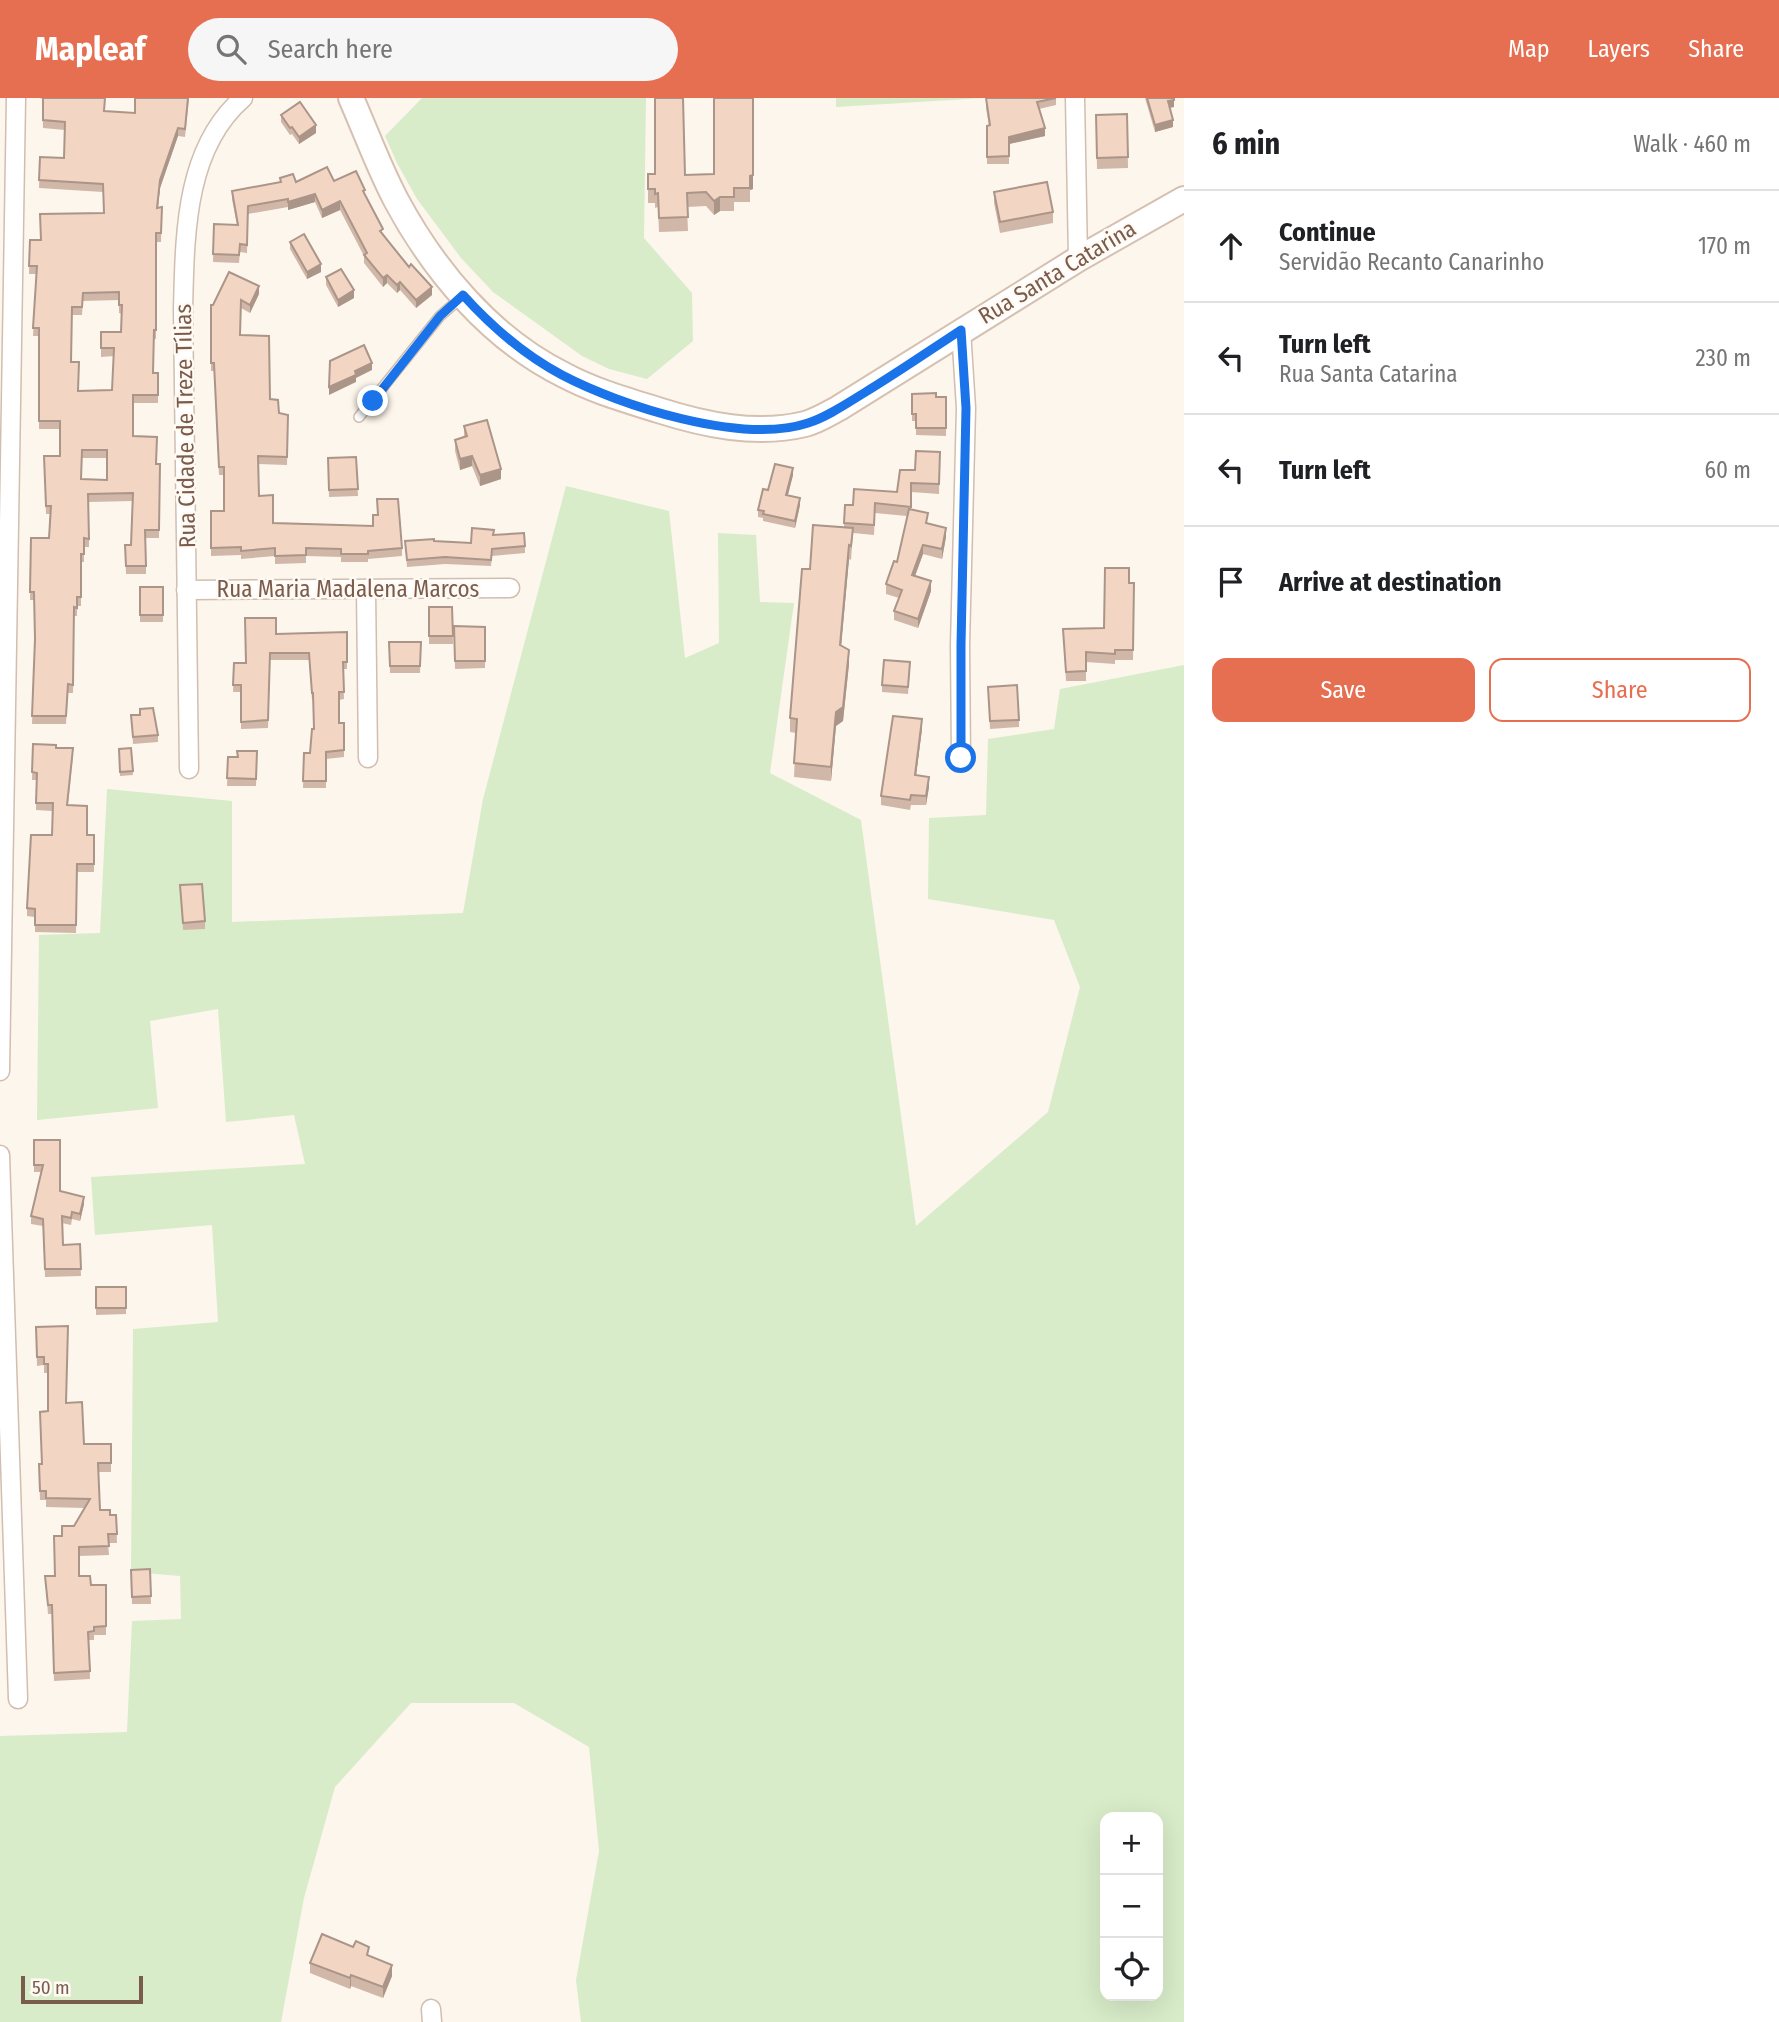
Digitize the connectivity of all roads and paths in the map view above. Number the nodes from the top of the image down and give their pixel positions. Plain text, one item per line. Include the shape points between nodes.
1 (16, 98) edge
2 (243, 98) edge
3 (351, 98) edge
4 (1075, 98) edge
5 (1184, 199) edge
6 (1078, 258) junction
7 (463, 295) junction
8 (961, 330) junction
9 (359, 417) dead end
10 (510, 588) dead end
11 (366, 589) junction
12 (186, 590) junction
13 (368, 758) dead end
14 (961, 758) dead end
15 (188, 769) dead end
16 (0, 1071) edge
17 (0, 1155) edge
18 (18, 1699) dead end

1 - 16 street
2 - 12 street, Rua Cidade de Treze Tílias via 211,137 202,160 192,191 185,249
3 - 7 main road, Rua Santa Catarina via 410,224
4 - 6 street
5 - 6 main road, Rua Santa Catarina
6 - 8 main road, Rua Santa Catarina
7 - 8 main road, Rua Santa Catarina via 514,344 561,374 678,417 739,429 807,424
7 - 9 lane via 440,316
8 - 14 street via 966,408
10 - 11 street, Rua Maria Madalena Marcos
11 - 12 street, Rua Maria Madalena Marcos
11 - 13 street
12 - 15 street, Rua Cidade de Treze Tílias
17 - 18 street

